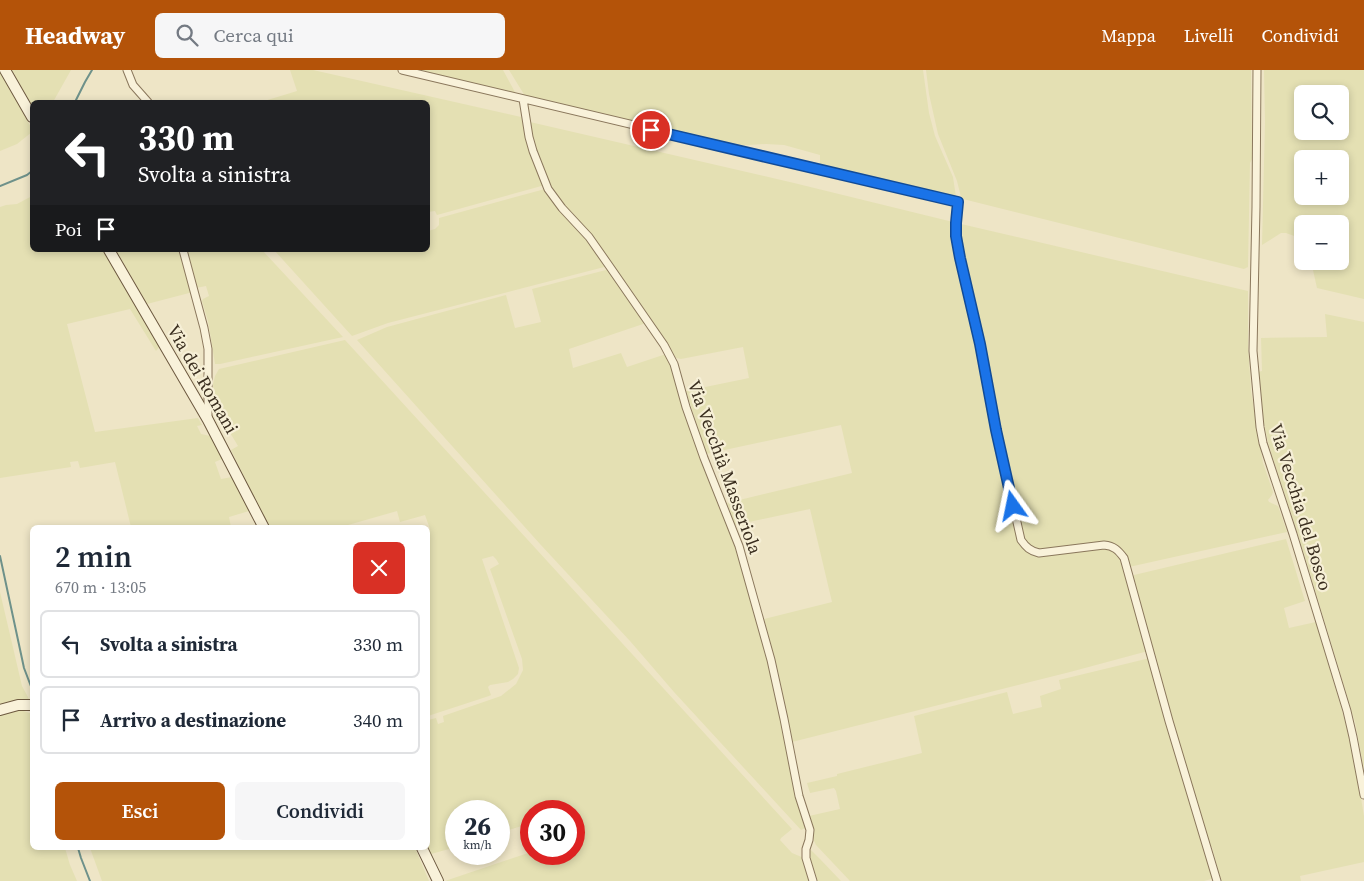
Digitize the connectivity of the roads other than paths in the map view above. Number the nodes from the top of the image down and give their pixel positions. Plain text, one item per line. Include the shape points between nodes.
1 (5, 70) edge
2 (127, 70) edge
3 (402, 70) edge
4 (1257, 70) edge
5 (522, 98) junction
6 (146, 100) edge
7 (30, 114) edge
8 (110, 252) edge
9 (184, 252) edge
10 (208, 420) junction
11 (262, 525) edge
12 (30, 705) edge
13 (0, 710) edge
14 (1364, 795) edge
15 (423, 850) edge
16 (438, 881) edge
17 (813, 881) edge
18 (1217, 881) edge

1 - 7 main road
2 - 6 street via 133,85
3 - 5 street
4 - 14 street, Via Vecchia del Bosco via 1253,351 1260,427 1347,711
5 - 17 street, Via Vecchià Masseriola via 531,144 548,189 610,267 674,364 704,458 739,546 771,660 798,796 810,830 806,858
5 - 18 street via 958,202 956,236 960,258 1021,540 1026,547 1038,553 1104,545 1111,546 1124,558
8 - 10 main road, Via dei Romani
9 - 10 street via 208,350
10 - 11 main road, Via dei Romani
12 - 13 main road
15 - 16 main road

